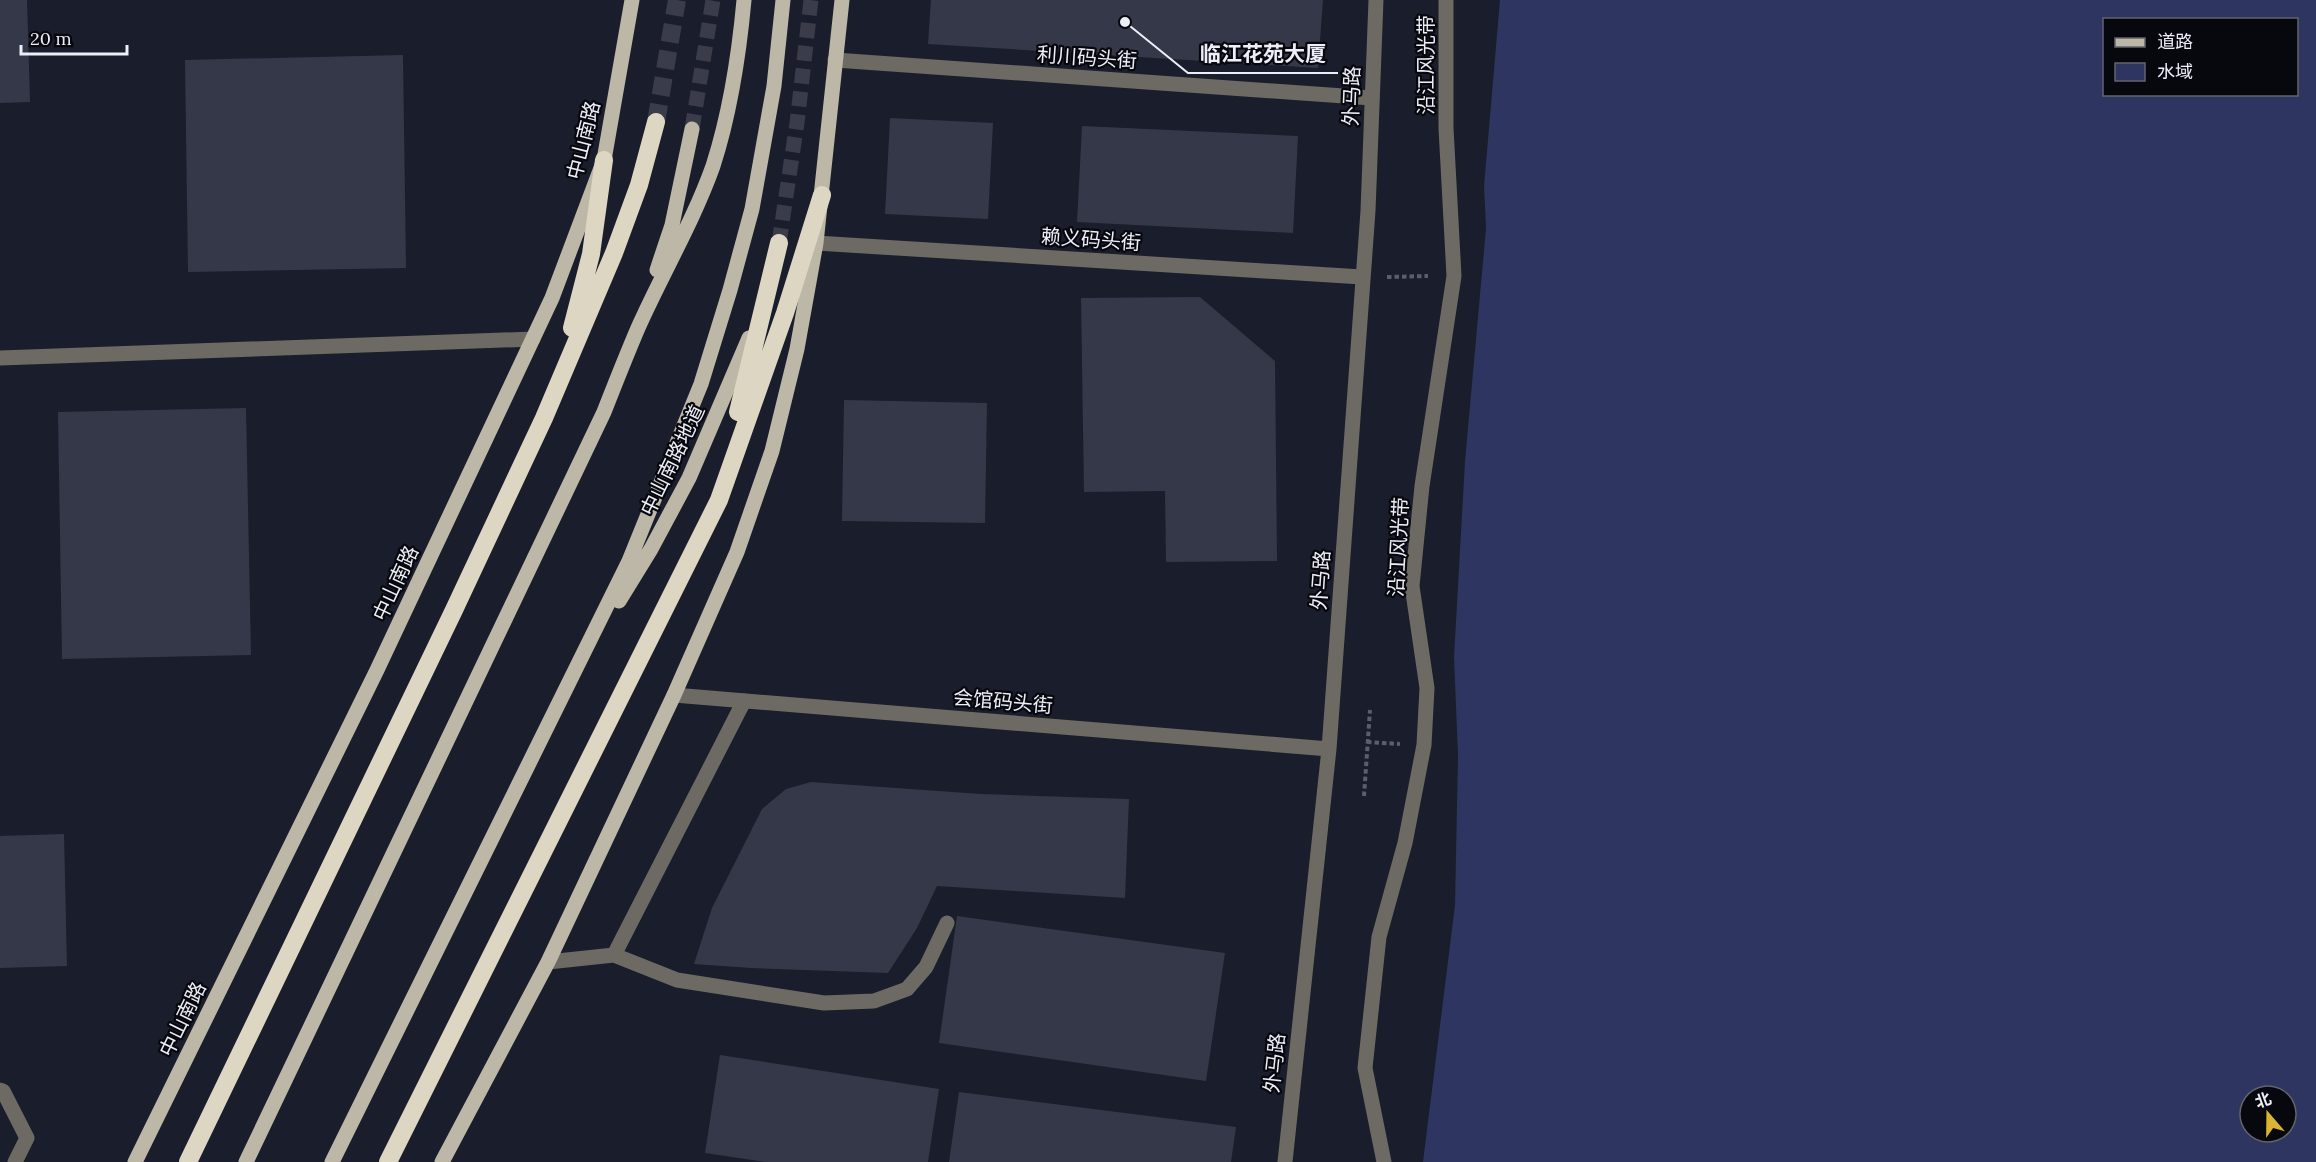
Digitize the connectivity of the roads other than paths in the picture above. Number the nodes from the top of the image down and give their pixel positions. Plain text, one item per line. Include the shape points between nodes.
1 (632, 0) edge
2 (744, 0) edge
3 (783, 0) edge
4 (842, 0) edge
5 (1376, 0) edge
6 (1446, 0) edge
7 (835, 60) junction
8 (1372, 98) junction
9 (656, 122) tunnel mouth
10 (692, 129) tunnel mouth
11 (604, 160) junction
12 (822, 195) junction
13 (778, 243) joint
14 (816, 243) junction
15 (1362, 277) junction
16 (638, 327) junction
17 (533, 339) junction
18 (0, 358) edge
19 (544, 418) junction
20 (647, 642) junction
21 (571, 681) junction
22 (674, 695) junction
23 (744, 701) junction
24 (1329, 749) junction
25 (946, 923) dead end
26 (614, 955) junction
27 (548, 962) junction
28 (0, 1090) edge
29 (15, 1162) edge
30 (135, 1162) edge
31 (188, 1162) edge
32 (246, 1162) edge
33 (332, 1162) edge
34 (388, 1162) edge
35 (442, 1162) edge
36 (1285, 1162) edge
37 (1384, 1162) edge

1 - 11 main road, 中山南路
2 - 16 main road via 728,107 713,165
3 - 21 main road via 774,86 752,209 711,353 629,561
4 - 7 main road
5 - 8 street, 外马路
6 - 37 street, 沿江风光带 via 1446,128 1454,276 1422,486 1412,585 1427,688 1424,746 1405,843 1379,938 1365,1068
7 - 8 street, 利川码头街
7 - 12 main road
8 - 15 street, 外马路
9 - 19 highway via 621,234
10 - 16 main road via 672,225
11 - 17 main road, 中山南路
11 - 19 highway via 591,254
12 - 14 main road
12 - 20 highway via 718,500
13 - 20 highway via 743,398 716,479
13 - 21 main road, 中山南路地道 via 751,335 689,478
14 - 15 street, 赖义码头街
14 - 22 main road via 772,451 737,552
15 - 24 street, 外马路
16 - 32 main road via 604,412
17 - 18 street
17 - 30 main road, 中山南路 via 377,670
19 - 31 highway
20 - 34 highway
21 - 33 main road
22 - 23 street, 会馆码头街
22 - 27 main road
23 - 24 street, 会馆码头街
23 - 26 street
24 - 36 street, 外马路
25 - 26 street via 926,968 907,989 874,1000 824,1003 677,980
26 - 27 street
27 - 35 main road
28 - 29 street via 27,1138

